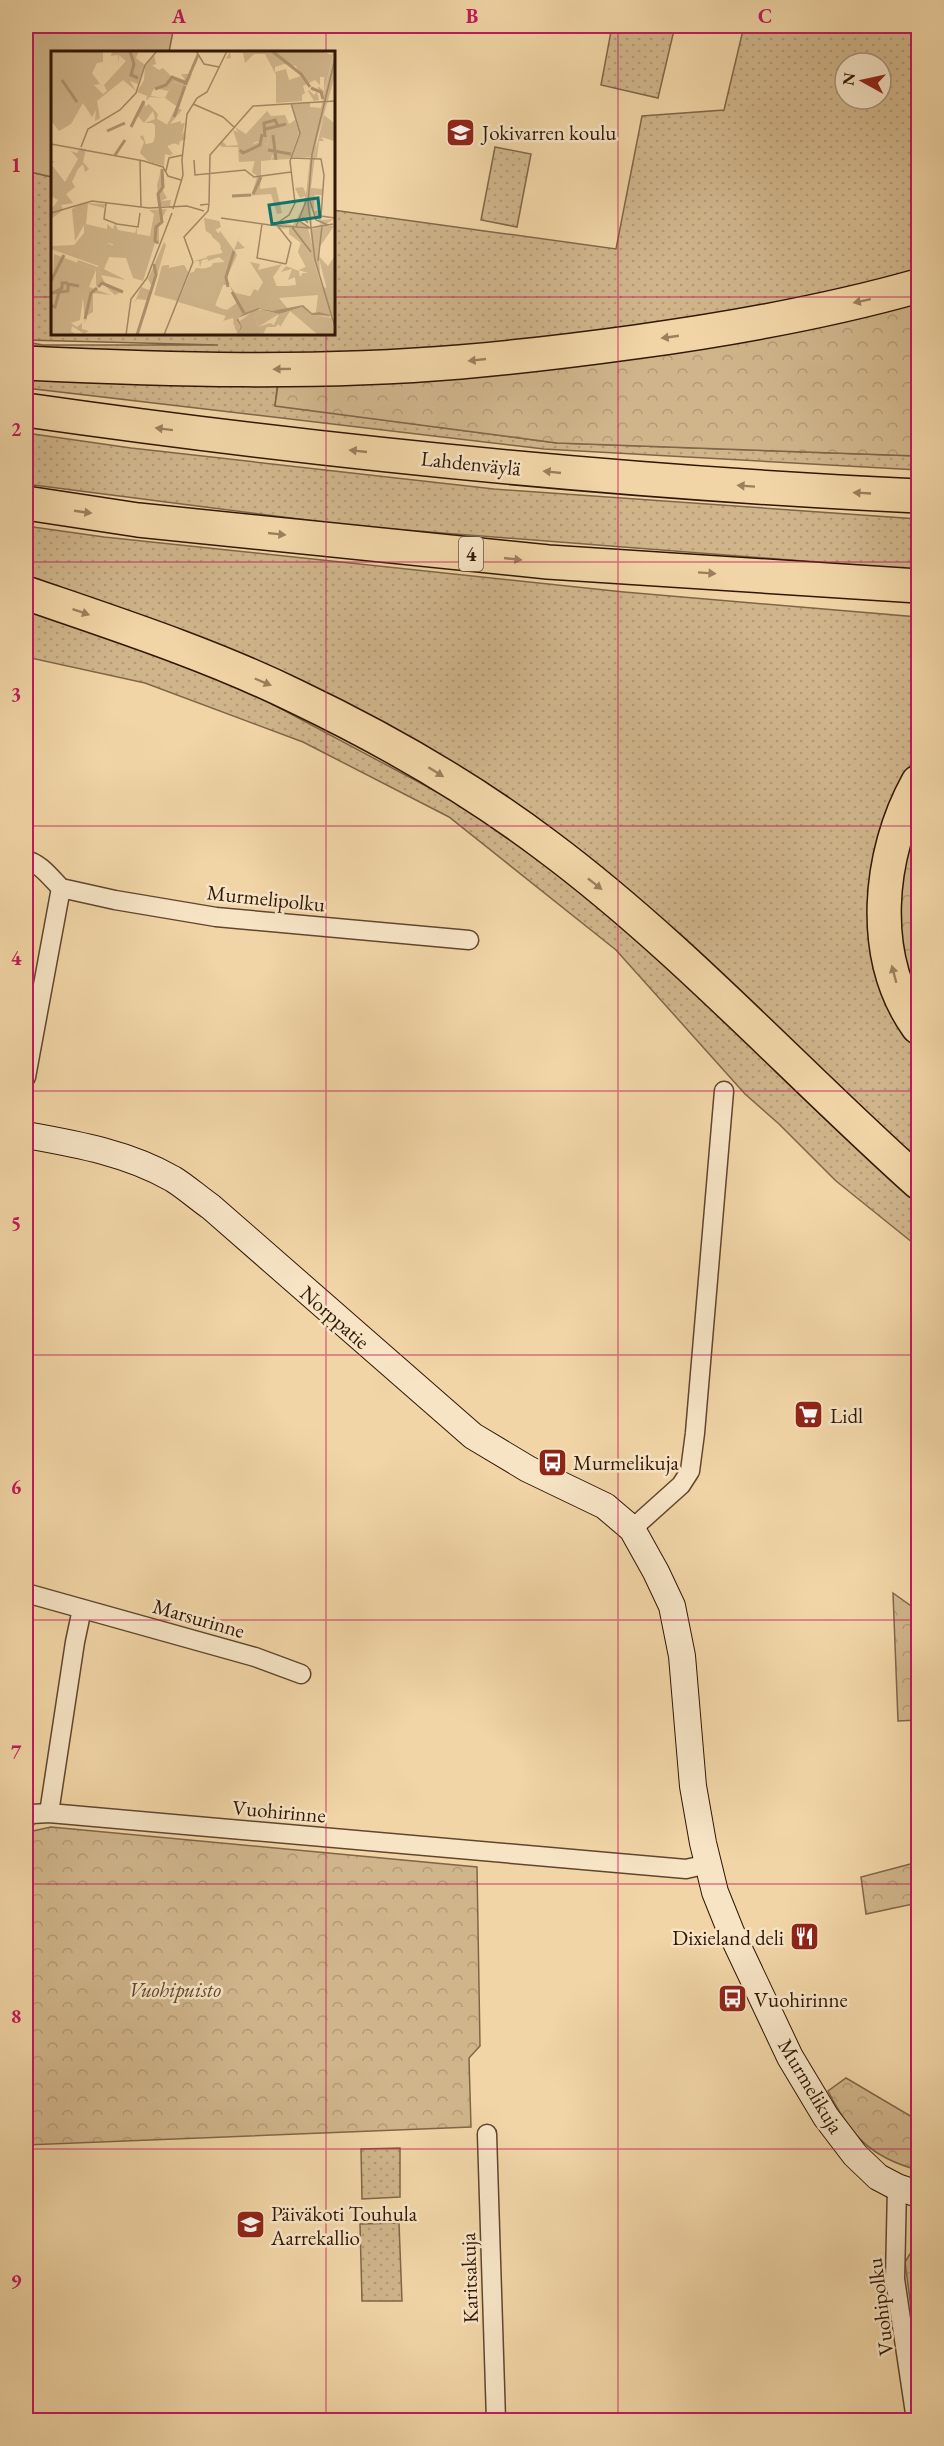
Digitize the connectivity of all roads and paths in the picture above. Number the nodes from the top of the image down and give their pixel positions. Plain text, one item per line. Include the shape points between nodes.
1 (918, 286) edge
2 (26, 363) edge
3 (26, 410) edge
4 (918, 496) edge
5 (26, 503) edge
6 (918, 586) edge
7 (26, 593) edge
8 (918, 782) edge
9 (26, 860) edge
10 (61, 888) junction
11 (469, 940) dead end
12 (918, 1027) edge
13 (26, 1077) edge
14 (724, 1091) dead end
15 (26, 1135) edge
16 (918, 1182) edge
17 (632, 1529) junction
18 (26, 1593) edge
19 (82, 1608) junction
20 (301, 1674) dead end
21 (49, 1813) junction
22 (26, 1818) edge
23 (708, 1864) junction
24 (487, 2134) dead end
25 (908, 2191) edge
26 (496, 2421) edge
27 (916, 2421) edge

1 -> 2 highway via 874,299 698,333 459,362 242,370
4 -> 3 highway, Lahdenväylä via 557,472 159,429
5 -> 6 highway, 4 via 138,520 548,562
7 -> 16 highway via 229,667 294,695 479,798 616,901
12 -> 8 highway via 897,985 888,954 885,917 893,845
9 - 10 street
10 - 11 street, Murmelipolku via 216,917
10 - 13 street
14 - 17 street via 690,1471 681,1485
15 - 17 street, Norppatie via 127,1157 173,1180 211,1207 473,1436 528,1469 605,1506
17 - 23 street, Murmelikuja via 672,1606 682,1656 693,1786
18 - 19 street, Marsurinne
19 - 20 street, Marsurinne via 255,1657
19 - 21 street
21 - 22 street, Vuohirinne
21 - 23 street, Vuohirinne via 686,1869
23 - 25 street, Murmelikuja via 731,1932 790,2056 826,2117 878,2177
24 - 26 street, Karitsakuja
25 - 27 street, Vuohipolku via 895,2279

